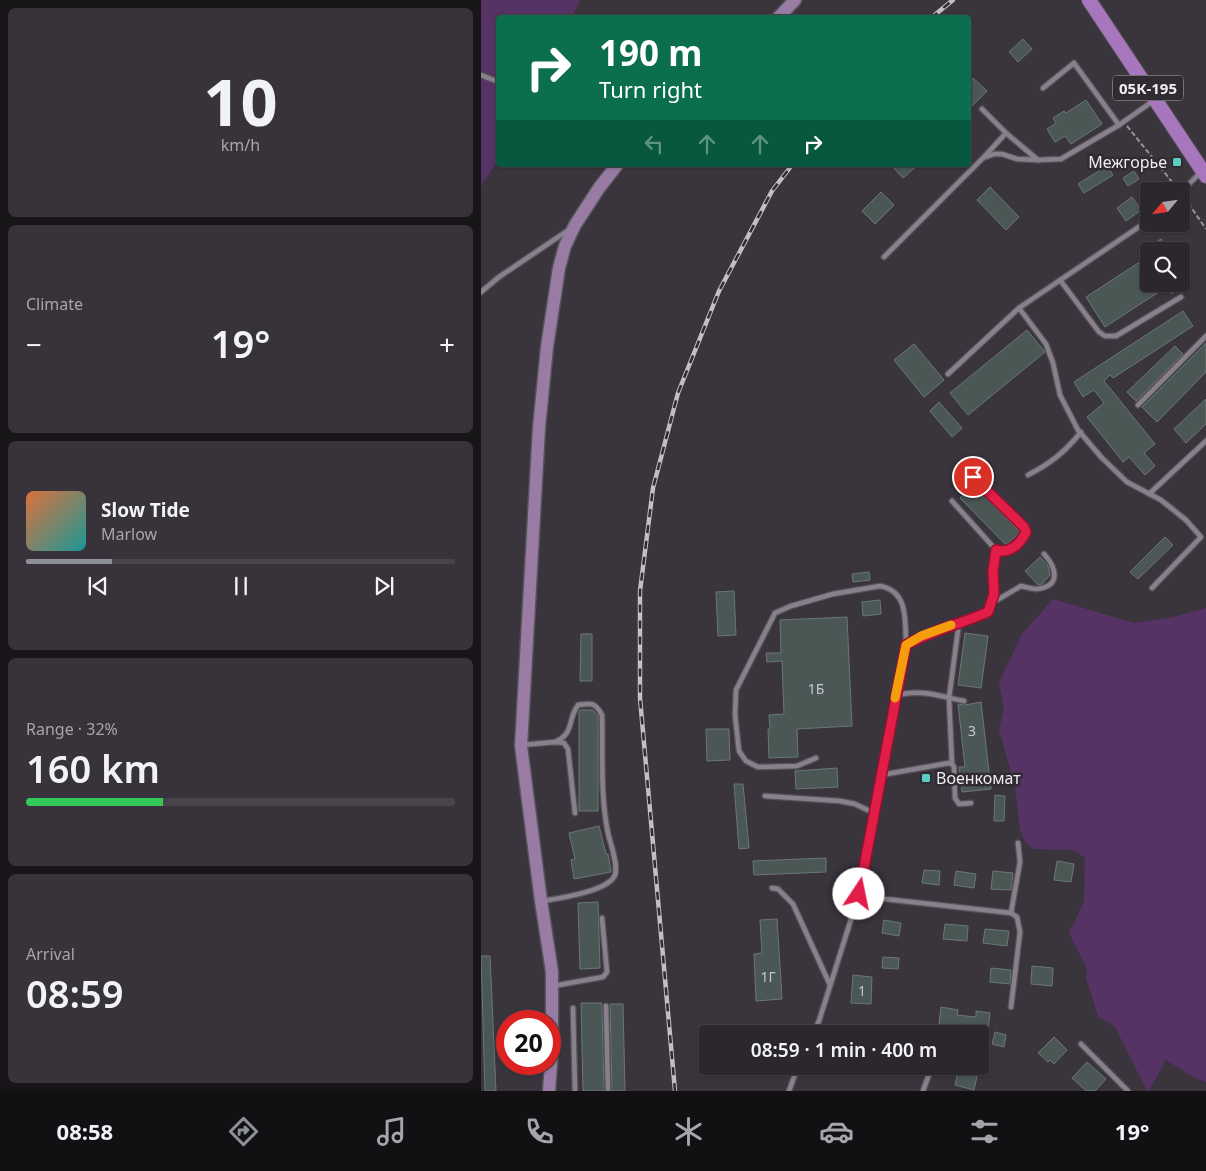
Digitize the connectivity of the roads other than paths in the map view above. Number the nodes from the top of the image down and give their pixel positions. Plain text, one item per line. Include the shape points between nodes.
1 (795, 0) edge
2 (1093, 3) edge
3 (781, 15) edge
4 (481, 76) edge
5 (496, 81) edge
6 (1043, 88) dead end
7 (1156, 99) junction
8 (982, 109) dead end
9 (1122, 123) junction
10 (1006, 133) junction
11 (983, 158) junction
12 (1038, 160) junction
13 (615, 167) edge
14 (1204, 174) edge
15 (1190, 185) edge
16 (575, 225) junction
17 (1140, 226) edge
18 (885, 257) dead end
19 (1060, 280) junction
20 (481, 292) edge
21 (1181, 297) dead end
22 (1019, 308) junction
23 (1206, 336) edge
24 (948, 374) dead end
25 (1138, 405) dead end
26 (1081, 432) junction
27 (1206, 441) edge
28 (1028, 474) dead end
29 (973, 477) dead end
30 (1149, 494) junction
31 (952, 502) dead end
32 (1203, 536) edge
33 (996, 550) junction
34 (1044, 554) dead end
35 (1152, 588) dead end
36 (992, 603) junction
37 (959, 623) junction
38 (906, 645) junction
39 (896, 696) junction
40 (949, 698) junction
41 (965, 700) dead end
42 (555, 742) junction
43 (521, 746) junction
44 (816, 758) dead end
45 (953, 764) junction
46 (881, 775) junction
47 (765, 796) dead end
48 (971, 803) dead end
49 (575, 813) dead end
50 (874, 813) junction
51 (1018, 843) dead end
52 (772, 888) dead end
53 (858, 896) junction
54 (541, 902) junction
55 (1011, 913) junction
56 (602, 918) dead end
57 (830, 985) junction
58 (552, 986) junction
59 (605, 1006) dead end
60 (1011, 1007) dead end
61 (573, 1008) dead end
62 (816, 1025) edge
63 (1081, 1044) dead end
64 (795, 1075) edge
65 (929, 1075) edge
66 (549, 1091) edge
67 (575, 1091) edge
68 (608, 1091) edge
69 (789, 1091) edge
70 (923, 1091) edge
71 (1128, 1091) edge

1 - 3 main road
2 - 7 main road, 05К-195
4 - 5 lane
6 - 9 lane via 1074,63
7 - 9 lane
7 - 14 main road, 05К-195
8 - 10 lane
9 - 12 lane via 1068,156 1051,161
10 - 11 lane
10 - 12 lane
11 - 12 lane via 1002,154
11 - 18 lane
13 - 16 main road
14 - 15 lane
16 - 20 lane
16 - 43 main road via 559,268 547,347 539,428
17 - 19 lane
19 - 21 lane via 1099,332 1112,337
19 - 22 lane
22 - 24 lane
22 - 26 lane via 1046,344 1060,395
23 - 25 lane
26 - 28 lane via 1067,450
26 - 30 lane via 1127,482
27 - 30 lane
29 - 33 lane via 1026,532 1013,548
30 - 32 lane via 1161,500
31 - 33 lane
32 - 35 lane
33 - 36 lane
34 - 36 lane via 1055,571 1050,584 1035,589 1021,586
36 - 37 lane via 988,612
37 - 38 lane via 921,636
37 - 40 lane
38 - 39 lane
38 - 44 lane via 905,611 900,598 886,587 833,594 775,613 736,690 739,751 746,761 758,767 797,766
39 - 40 lane via 921,692
39 - 46 lane
40 - 41 lane
40 - 45 lane
42 - 43 lane
42 - 49 lane via 564,744 568,749
42 - 54 lane via 569,730 578,705 598,706 602,714 605,817 615,874 612,880 585,893
43 - 54 main road
45 - 46 lane
45 - 48 lane via 955,798 959,804
46 - 50 lane
47 - 50 lane via 840,801
50 - 53 lane
51 - 55 lane via 1019,862
52 - 57 lane via 778,889 793,904
53 - 55 lane
53 - 57 lane
54 - 58 main road
55 - 60 lane via 1017,917 1020,932
56 - 58 lane via 607,972 603,977
57 - 62 lane
58 - 66 main road
59 - 68 lane
61 - 67 lane
63 - 71 lane
64 - 69 lane
65 - 70 lane

